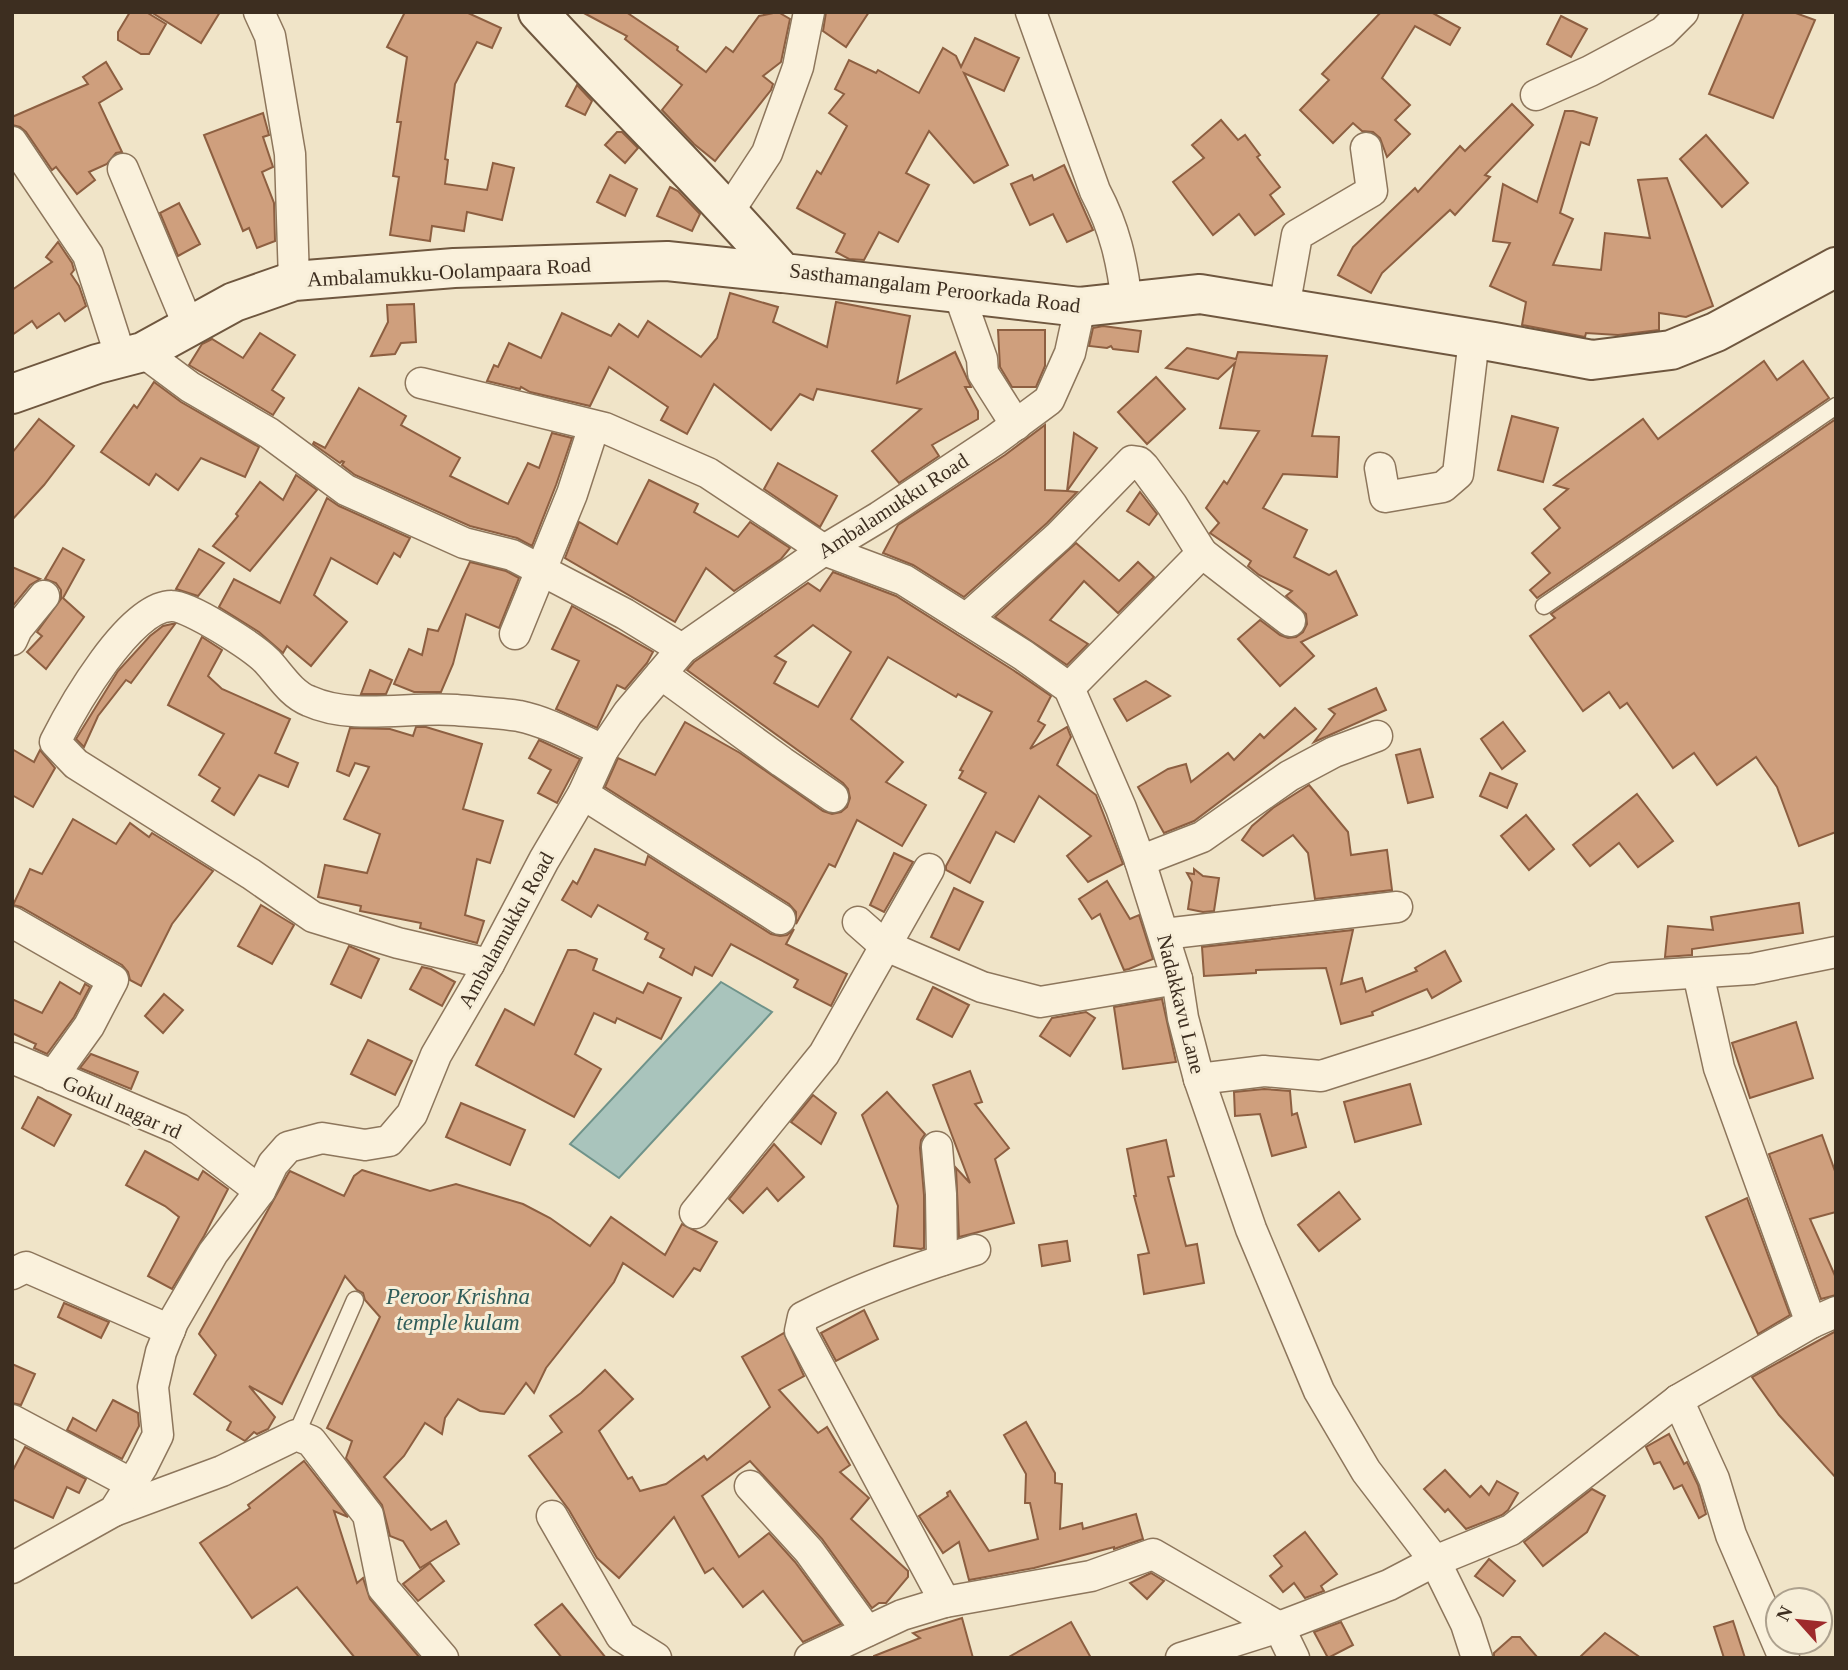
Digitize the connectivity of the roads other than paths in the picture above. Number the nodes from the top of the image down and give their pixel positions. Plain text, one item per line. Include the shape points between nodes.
1 (259, 12) edge
2 (538, 12) edge
3 (809, 12) edge
4 (1031, 12) edge
5 (1683, 12) edge
6 (1536, 94) dead end
7 (12, 142) edge
8 (1366, 148) dead end
9 (123, 169) dead end
10 (729, 211) junction
11 (783, 273) junction
12 (1832, 275) edge
13 (294, 281) junction
14 (959, 294) junction
15 (1127, 303) junction
16 (1080, 307) junction
17 (1284, 308) junction
18 (189, 327) junction
19 (1474, 339) junction
20 (132, 355) junction
21 (421, 383) dead end
22 (12, 394) edge
23 (1836, 406) edge
24 (1016, 425) junction
25 (594, 426) junction
26 (1380, 468) dead end
27 (824, 550) junction
28 (1202, 553) junction
29 (539, 570) junction
30 (44, 596) dead end
31 (1544, 606) dead end
32 (966, 619) junction
33 (1290, 621) dead end
34 (515, 634) dead end
35 (12, 640) edge
36 (682, 649) junction
37 (661, 674) junction
38 (1069, 688) junction
39 (1377, 736) dead end
40 (603, 750) junction
41 (583, 794) junction
42 (833, 797) dead end
43 (1140, 861) junction
44 (929, 869) dead end
45 (1397, 906) dead end
46 (780, 919) dead end
47 (12, 922) edge
48 (858, 922) dead end
49 (1164, 934) junction
50 (884, 945) junction
51 (1836, 951) edge
52 (489, 964) junction
53 (1698, 973) junction
54 (1177, 979) junction
55 (12, 1059) edge
56 (53, 1076) junction
57 (1199, 1079) junction
58 (937, 1147) dead end
59 (260, 1191) junction
60 (695, 1213) dead end
61 (975, 1250) dead end
62 (942, 1260) junction
63 (12, 1274) edge
64 (355, 1300) dead end
65 (1823, 1317) edge
66 (170, 1330) junction
67 (1678, 1400) junction
68 (12, 1420) edge
69 (296, 1435) junction
70 (132, 1484) junction
71 (750, 1486) dead end
72 (114, 1511) junction
73 (552, 1516) dead end
74 (1436, 1561) junction
75 (12, 1568) edge
76 (945, 1602) junction
77 (1279, 1627) junction
78 (867, 1631) junction
79 (443, 1658) edge
80 (656, 1658) edge
81 (810, 1658) edge
82 (1181, 1658) edge
83 (1294, 1658) edge
84 (1477, 1658) edge
85 (1784, 1658) edge

1 - 13 street via 270,36 290,154
2 - 10 street, Sasthamangalam Peroorkada Road
3 - 10 street via 797,67 766,153
4 - 15 street via 1108,216 1121,257
5 - 6 street via 1663,32
7 - 20 street via 88,255
8 - 17 street via 1372,191 1297,235
9 - 18 street
10 - 11 street, Sasthamangalam Peroorkada Road
11 - 13 street, Ambalamukku-Oolampaara Road via 667,261 454,268
11 - 14 street, Sasthamangalam Peroorkada Road
12 - 19 street, Sasthamangalam Peroorkada Road via 1671,350 1592,360
13 - 18 street, Ambalamukku-Oolampaara Road via 234,302
14 - 16 street, Sasthamangalam Peroorkada Road
14 - 24 street via 983,373
15 - 16 street, Sasthamangalam Peroorkada Road
15 - 17 street, Sasthamangalam Peroorkada Road via 1200,294
16 - 24 street, Ambalamukku Road via 1070,353 1049,400
17 - 19 street, Sasthamangalam Peroorkada Road
18 - 20 street, Ambalamukku-Oolampaara Road
19 - 26 street via 1458,474 1443,487 1385,497
20 - 22 street, Ambalamukku-Oolampaara Road
20 - 29 street via 269,433 346,490 432,530 512,555
21 - 25 street
23 - 31 lane
24 - 27 street, Ambalamukku Road
25 - 27 street via 708,473
25 - 29 street via 572,494
27 - 32 street via 904,580
27 - 36 street, Ambalamukku Road
28 - 32 street via 1144,467 1132,461 1059,536
28 - 33 street
28 - 38 street
29 - 34 street
29 - 36 street
30 - 35 street
32 - 38 street
36 - 37 street, Ambalamukku Road
37 - 40 street, Ambalamukku Road
37 - 42 street
38 - 43 street, Nadakkavu Lane
39 - 43 street via 1289,776 1202,837
40 - 41 street, Ambalamukku Road
40 - 52 street via 519,716 455,710 374,712 307,701 266,660 216,624 173,605 153,610 120,640 65,723 55,742 76,764 313,917
41 - 46 street
41 - 52 street, Ambalamukku Road
43 - 49 street, Nadakkavu Lane
44 - 50 street
45 - 49 street
47 - 56 street via 113,980 89,1026
48 - 50 street
49 - 54 street, Nadakkavu Lane
50 - 54 street via 982,987 1040,1002
50 - 60 street via 824,1054
51 - 53 street via 1752,969
52 - 59 street, Ambalamukku Road via 436,1055 412,1114 389,1140 365,1145 322,1138 288,1147 273,1164
53 - 57 street via 1613,978 1321,1076 1264,1071
53 - 65 street via 1719,1068
54 - 57 street, Nadakkavu Lane
55 - 56 street, Gokul nagar rd
56 - 59 street, Gokul nagar rd via 179,1129
57 - 74 street, Nadakkavu Lane via 1251,1229 1319,1391 1366,1471
58 - 62 street
59 - 66 street, Ambalamukku Road via 213,1253
61 - 62 street
62 - 76 street via 839,1298 803,1317 800,1331
63 - 66 street via 26,1267
64 - 69 lane
65 - 67 street
66 - 70 street, Ambalamukku Road via 153,1387 158,1435
67 - 74 street via 1511,1530
67 - 85 street
68 - 70 street
69 - 72 street via 222,1471
69 - 79 street via 311,1441 369,1515 383,1588
70 - 72 street, Ambalamukku Road
71 - 78 street via 809,1551
72 - 75 street, Ambalamukku Road
73 - 80 street via 621,1636
74 - 77 street via 1389,1585
74 - 84 street, Nadakkavu Lane
76 - 77 street via 1091,1576 1153,1554
76 - 78 street
77 - 82 street
77 - 83 street
78 - 81 street

